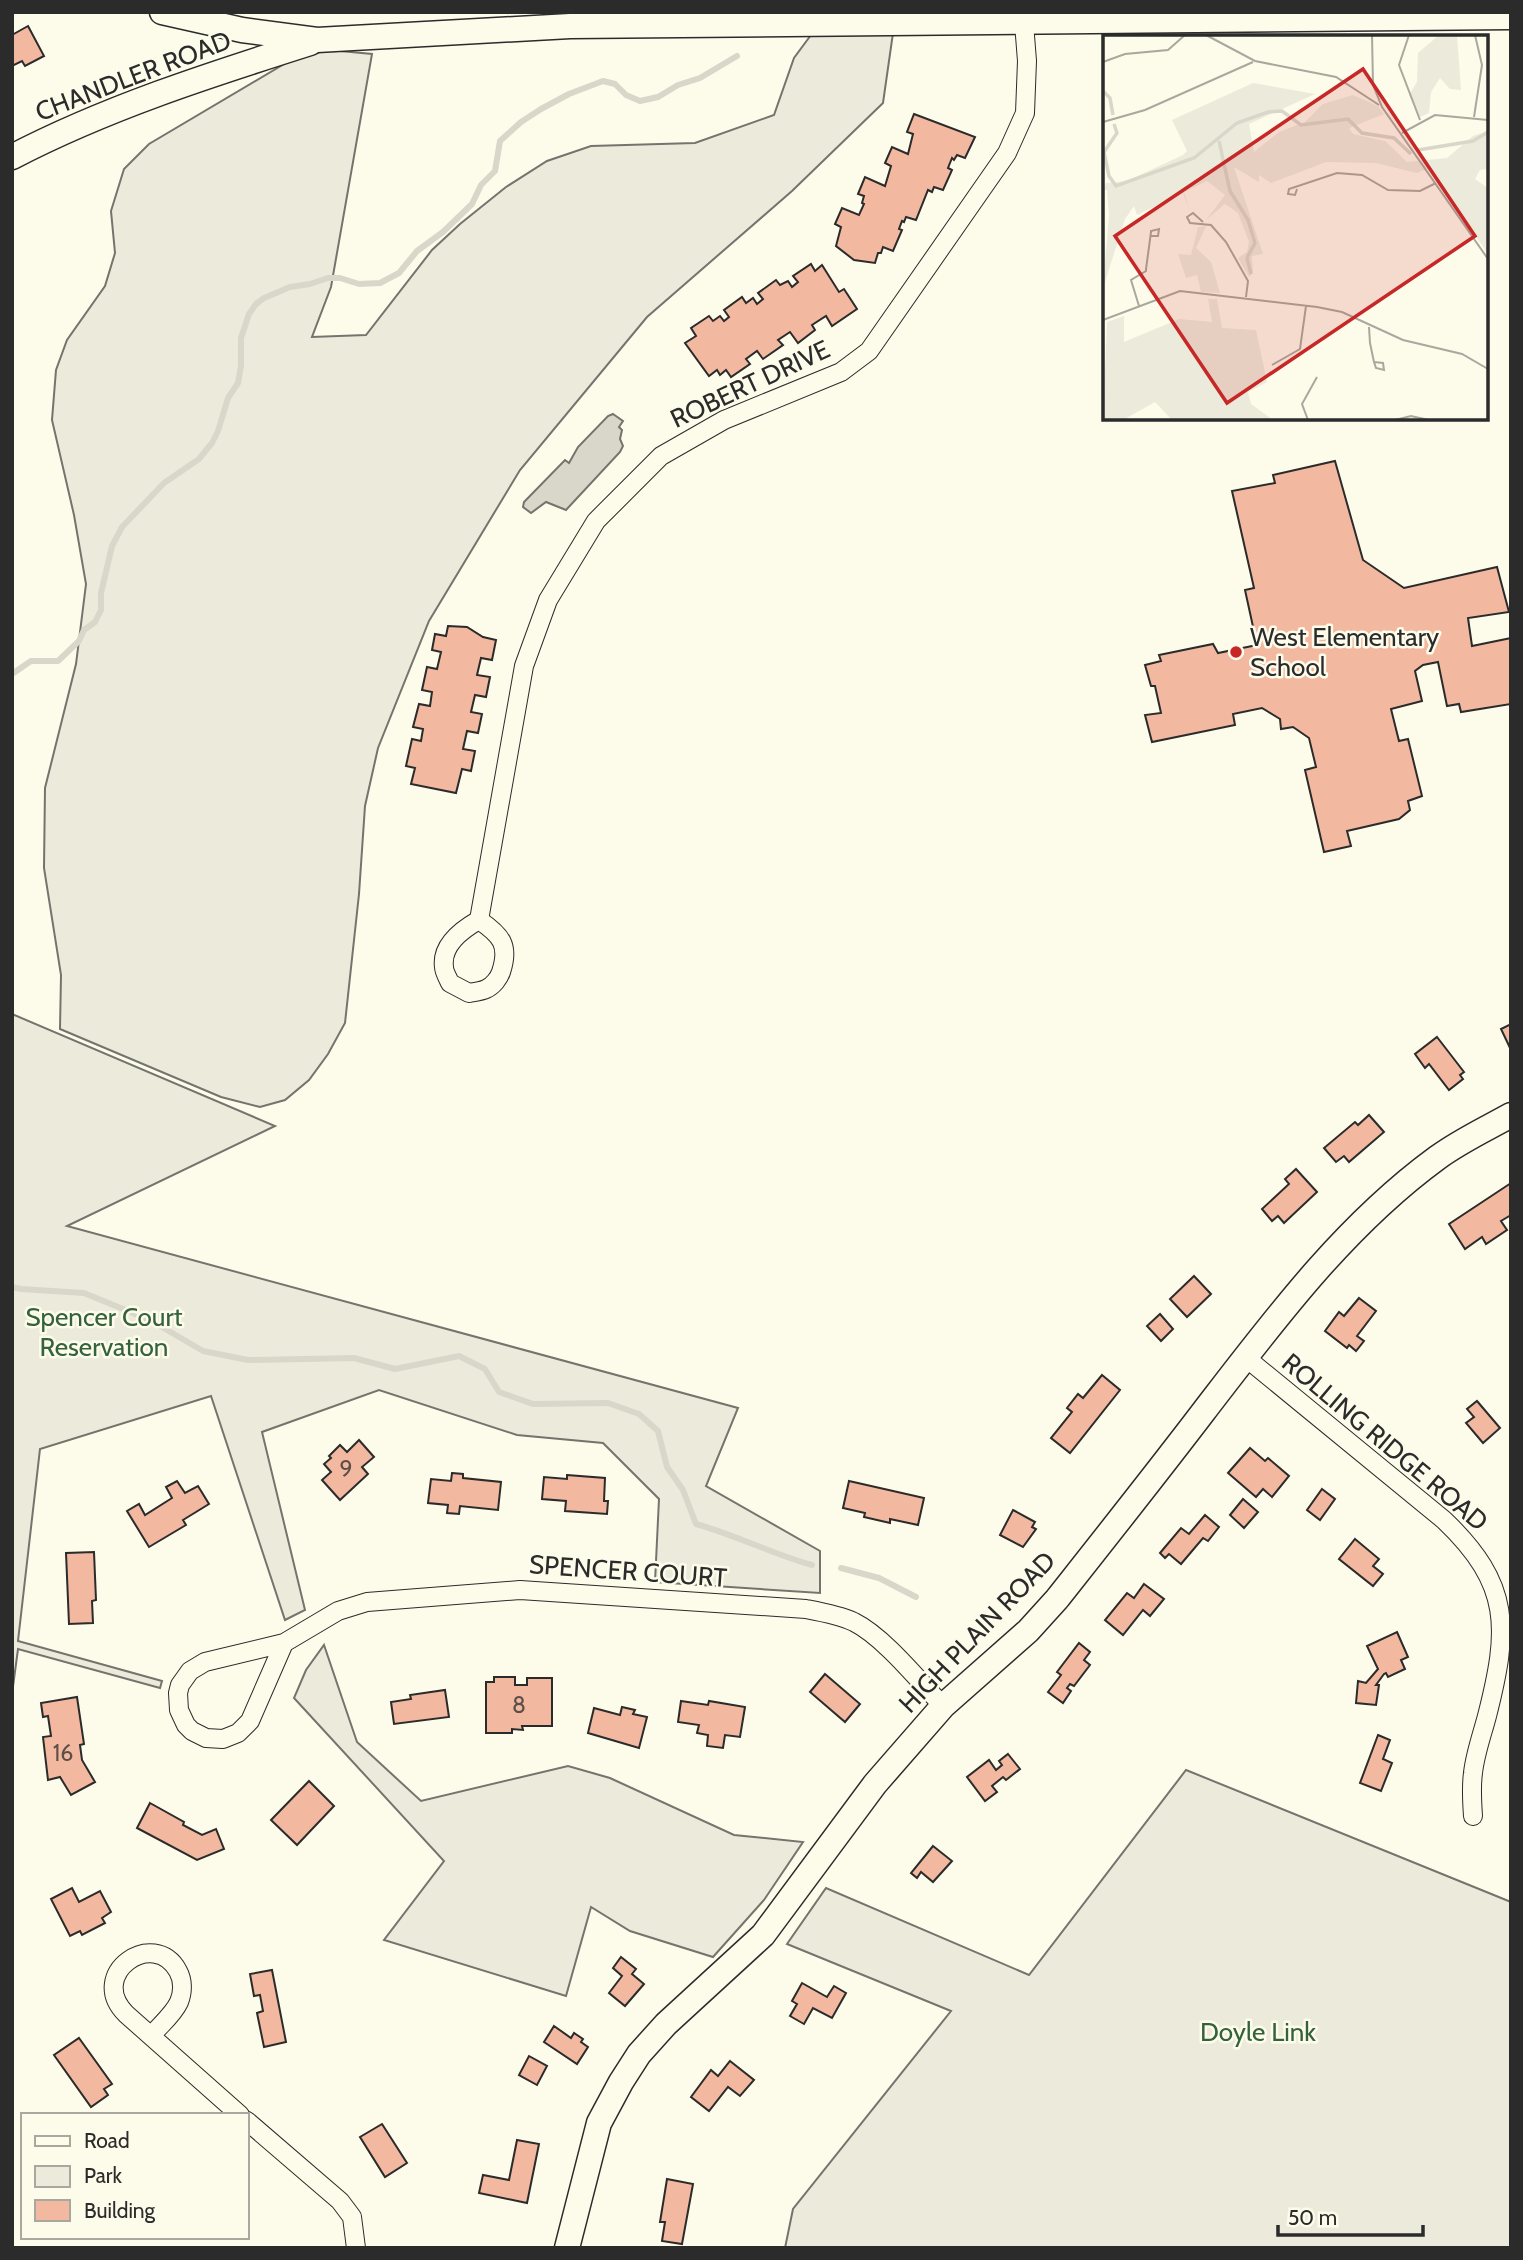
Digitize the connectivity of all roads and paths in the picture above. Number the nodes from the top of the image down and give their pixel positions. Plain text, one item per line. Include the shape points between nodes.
1 (162, 12) edge
2 (1511, 17) edge
3 (570, 19) edge
4 (1024, 23) junction
5 (317, 40) junction
6 (12, 157) edge
7 (479, 920) dead end
8 (1511, 1115) edge
9 (1245, 1357) junction
10 (284, 1643) junction
11 (943, 1706) junction
12 (1472, 1816) dead end
13 (151, 2036) junction
14 (238, 2113) edge
15 (248, 2122) edge
16 (356, 2248) edge
17 (567, 2248) edge

1 - 5 main road
2 - 4 main road
3 - 4 main road
3 - 5 main road
4 - 7 street, ROBERT DRIVE via 1025,113 1007,153 869,351 841,372 724,419 661,456 596,521 548,600 524,666
5 - 6 main road, CHANDLER ROAD via 100,117
8 - 9 main road, HIGH PLAIN ROAD via 1440,1156 1389,1196 1298,1291
9 - 11 main road, HIGH PLAIN ROAD via 1057,1600
9 - 12 street, ROLLING RIDGE ROAD via 1444,1520 1472,1548 1493,1582 1502,1651 1472,1775
10 - 10 street, SPENCER COURT via 205,1662 190,1671 178,1693 178,1710 186,1725 215,1739 231,1737 245,1727
10 - 11 street, SPENCER COURT via 353,1606 491,1591 535,1590 806,1609 841,1616 866,1629
11 - 17 main road, HIGH PLAIN ROAD via 875,1784 763,1935 666,2024 633,2063 599,2123
13 - 13 street via 177,2006 182,1985 168,1960 147,1953 126,1961 117,1973 114,1995 121,2009
13 - 14 street
15 - 16 street via 340,2201 352,2217

